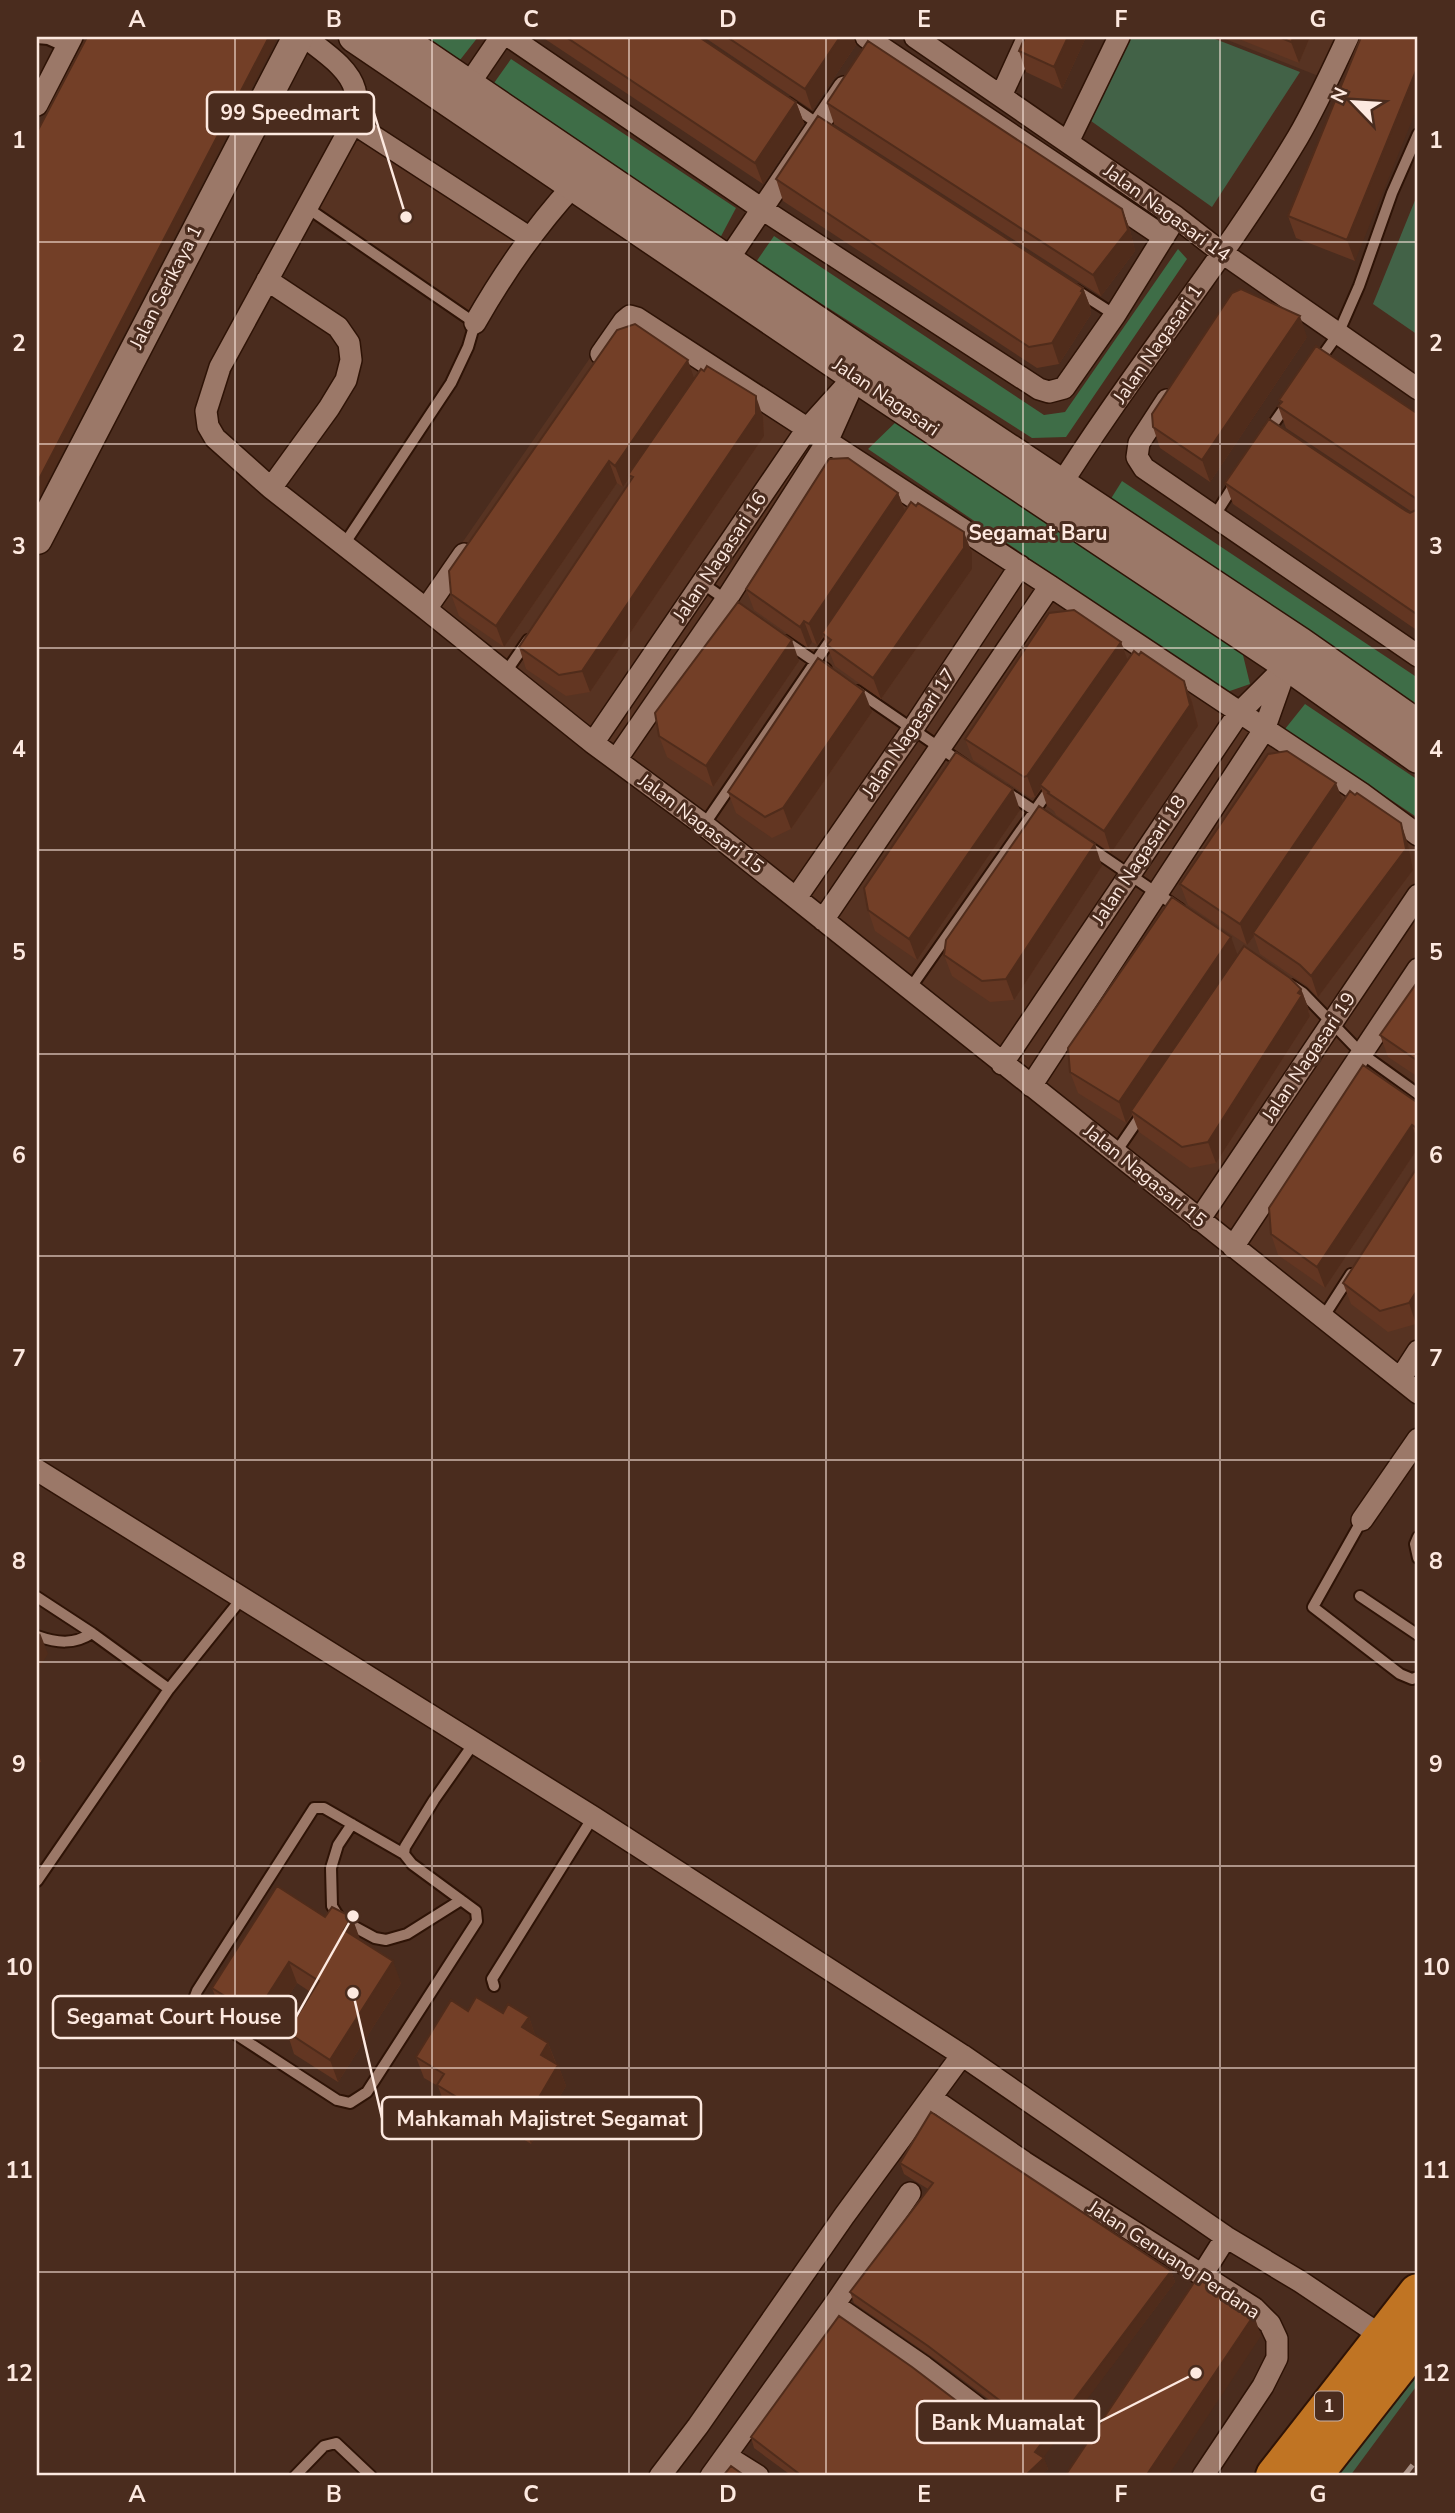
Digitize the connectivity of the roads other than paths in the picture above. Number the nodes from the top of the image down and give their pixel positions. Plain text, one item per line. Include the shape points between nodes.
1 (298, 37) edge
2 (305, 37) edge
3 (354, 37) edge
4 (398, 37) edge
5 (500, 37) edge
6 (510, 37) edge
7 (915, 37) edge
8 (1028, 37) edge
9 (1119, 37) edge
10 (1348, 37) edge
11 (37, 38) edge
12 (872, 39) edge
13 (69, 42) edge
14 (469, 84) junction
15 (776, 95) edge
16 (1001, 96) junction
17 (37, 104) edge
18 (353, 124) junction
19 (825, 128) junction
20 (1418, 134) edge
21 (1068, 142) junction
22 (574, 185) junction
23 (306, 208) junction
24 (762, 209) junction
25 (1176, 217) junction
26 (1164, 237) junction
27 (530, 238) junction
28 (1221, 252) junction
29 (721, 270) junction
30 (267, 280) junction
31 (1069, 286) edge
32 (1115, 315) junction
33 (475, 323) junction
34 (1338, 334) junction
35 (593, 366) edge
36 (861, 366) junction
37 (1308, 375) edge
38 (1175, 387) edge
39 (1418, 389) edge
40 (1294, 396) edge
41 (1271, 428) junction
42 (807, 429) junction
43 (1282, 435) edge
44 (1264, 438) edge
45 (827, 442) junction
46 (1243, 471) edge
47 (271, 488) junction
48 (1055, 494) junction
49 (1215, 515) junction
50 (478, 534) edge
51 (37, 539) edge
52 (343, 546) junction
53 (1020, 566) junction
54 (702, 583) junction
55 (1050, 586) junction
56 (731, 603) junction
57 (426, 609) junction
58 (537, 627) edge
59 (839, 628) edge
60 (771, 631) edge
61 (1294, 654) junction
62 (1418, 656) edge
63 (816, 662) junction
64 (506, 673) junction
65 (837, 677) edge
66 (848, 685) edge
67 (1239, 713) junction
68 (1418, 725) edge
69 (912, 730) junction
70 (1264, 730) junction
71 (593, 743) junction
72 (940, 748) junction
73 (1418, 758) edge
74 (616, 760) junction
75 (972, 769) edge
76 (1059, 776) edge
77 (993, 783) edge
78 (1035, 810) junction
79 (704, 825) junction
80 (1056, 825) edge
81 (1418, 835) edge
82 (1077, 839) edge
83 (1129, 875) junction
84 (1158, 895) junction
85 (1418, 895) edge
86 (796, 898) junction
87 (1192, 918) edge
88 (823, 920) junction
89 (1418, 969) edge
90 (1281, 979) edge
91 (909, 990) junction
92 (1332, 1023) junction
93 (1361, 1053) junction
94 (1002, 1064) junction
95 (1031, 1086) junction
96 (1418, 1094) edge
97 (1147, 1107) edge
98 (1116, 1153) junction
99 (1199, 1220) junction
100 (1233, 1247) junction
101 (1360, 1260) edge
102 (1324, 1316) junction
103 (1418, 1351) edge
104 (1400, 1378) junction
105 (1418, 1393) edge
106 (1418, 1439) edge
107 (37, 1470) edge
108 (1362, 1520) joint
109 (1418, 1537) edge
110 (1418, 1558) edge
111 (1360, 1596) dead end
112 (37, 1597) edge
113 (242, 1598) junction
114 (92, 1633) junction
115 (1418, 1635) edge
116 (37, 1636) edge
117 (1418, 1677) edge
118 (169, 1689) junction
119 (474, 1743) junction
120 (593, 1817) junction
121 (352, 1824) junction
122 (404, 1854) junction
123 (37, 1881) edge
124 (461, 1900) junction
125 (494, 1986) dead end
126 (962, 2055) junction
127 (931, 2098) junction
128 (910, 2193) dead end
129 (1226, 2237) junction
130 (1198, 2281) junction
131 (1418, 2293) edge
132 (834, 2305) junction
133 (1403, 2345) edge
134 (999, 2424) edge
135 (726, 2456) junction
136 (295, 2476) edge
137 (371, 2476) edge
138 (660, 2476) edge
139 (711, 2476) edge
140 (758, 2476) edge
141 (1203, 2476) edge
142 (1275, 2476) edge
143 (1312, 2476) edge

1 - 51 street, Jalan Serikaya 1
2 - 18 street via 344,71 355,89
3 - 22 street, Jalan Nagasari
4 - 14 street, Jalan Nagasari
5 - 14 street
6 - 24 street
7 - 16 street, Jalan Nagasari 14
8 - 16 street
9 - 21 street
10 - 28 street, Jalan Nagasari 1 via 1296,139
11 - 13 lane
12 - 19 street
12 - 26 street, Jalan Nagasari 14
13 - 17 street
14 - 29 street, Jalan Nagasari
15 - 19 lane
16 - 21 street, Jalan Nagasari 14
18 - 23 street, Jalan Nagasari 15
18 - 27 street
19 - 24 street
20 - 34 lane
21 - 25 street, Jalan Nagasari 14
22 - 27 street
22 - 29 street, Jalan Nagasari
23 - 30 street, Jalan Nagasari 15
23 - 33 lane
24 - 29 street
24 - 32 street via 1039,389 1065,388
25 - 26 street
25 - 28 street, Jalan Nagasari 14
26 - 32 street
27 - 33 street
28 - 34 street, Jalan Nagasari 14 via 1247,279
28 - 48 street, Jalan Nagasari 1
29 - 36 street, Jalan Nagasari
30 - 47 street, Jalan Nagasari 15 via 220,367 206,411 215,438
30 - 47 street via 338,327 349,343 351,360 329,408
31 - 32 lane
33 - 52 lane via 451,383
34 - 37 lane
34 - 39 street, Jalan Nagasari 14
35 - 42 street via 624,321 637,317 710,374
36 - 42 street, Jalan Nagasari 16
36 - 45 street
36 - 48 street, Jalan Nagasari
38 - 49 street, Jalan Nagasari 1 via 1139,443 1137,457 1151,474
40 - 41 lane
41 - 43 lane
41 - 44 lane
42 - 45 street
42 - 54 street, Jalan Nagasari 16
45 - 53 street via 918,510
45 - 56 street
46 - 49 lane
47 - 52 street, Jalan Nagasari 15
48 - 61 street, Jalan Nagasari
49 - 62 street
50 - 57 street
52 - 57 street, Jalan Nagasari 15
53 - 55 street
53 - 69 street, Jalan Nagasari 17
54 - 56 lane
54 - 71 street, Jalan Nagasari 16
55 - 67 street via 1143,657
55 - 72 street
56 - 74 street
57 - 64 street, Jalan Nagasari 15
58 - 64 lane
59 - 63 lane
60 - 63 lane
61 - 67 street, Jalan Nagasari 18
61 - 68 street, Jalan Nagasari
61 - 70 street
61 - 73 street, Jalan Nagasari
63 - 65 lane
63 - 79 lane
64 - 71 street, Jalan Nagasari 15
66 - 69 lane
67 - 70 street
67 - 83 street, Jalan Nagasari 18
69 - 72 lane
69 - 86 street, Jalan Nagasari 17
70 - 81 street via 1357,799
70 - 84 street
71 - 74 street, Jalan Nagasari 15
72 - 75 lane
72 - 88 street
74 - 79 street, Jalan Nagasari 15
76 - 78 lane
77 - 78 lane
78 - 80 lane
78 - 91 lane
79 - 86 street, Jalan Nagasari 15
82 - 83 lane
83 - 84 lane
83 - 94 street, Jalan Nagasari 18
84 - 87 lane
84 - 95 street
85 - 92 street, Jalan Nagasari 19
86 - 88 street, Jalan Nagasari 15
88 - 91 street, Jalan Nagasari 15
89 - 93 street
90 - 92 lane via 1303,993
91 - 94 street, Jalan Nagasari 15
92 - 93 lane
92 - 99 street, Jalan Nagasari 19
93 - 96 lane
93 - 100 street
94 - 95 street, Jalan Nagasari 15
95 - 98 street, Jalan Nagasari 15
97 - 98 lane
98 - 99 street, Jalan Nagasari 15
99 - 100 street, Jalan Nagasari 15
100 - 102 street, Jalan Nagasari 15
101 - 102 lane
102 - 104 street, Jalan Nagasari 15
103 - 104 street
104 - 105 street, Jalan Nagasari 15
106 - 108 street
107 - 113 street
108 - 117 lane via 1312,1607 1400,1674
109 - 110 lane
111 - 115 lane
112 - 114 lane
113 - 118 lane
113 - 119 street
114 - 116 lane via 81,1641 62,1643
114 - 118 lane
118 - 123 lane
119 - 120 street
119 - 122 lane
120 - 125 lane via 492,1979
120 - 126 street
121 - 122 lane
121 - 124 lane via 338,1844 331,1868 332,1906 340,1919 386,1940 407,1934
121 - 124 lane via 324,1808 309,1813 197,1991 197,2009 337,2099 356,2101 367,2092 475,1926 478,1916
122 - 124 lane
126 - 127 street
126 - 129 street
127 - 130 street, Jalan Genuang Perdana
127 - 138 street
128 - 132 street
129 - 130 street
129 - 133 street
130 - 141 street, Jalan Genuang Perdana via 1254,2308 1277,2339 1278,2358
131 - 133 highway, 1
132 - 134 street
132 - 135 street
133 - 142 highway, 1
133 - 143 highway, 1
135 - 139 street
135 - 140 street
136 - 137 lane via 329,2443 335,2443

